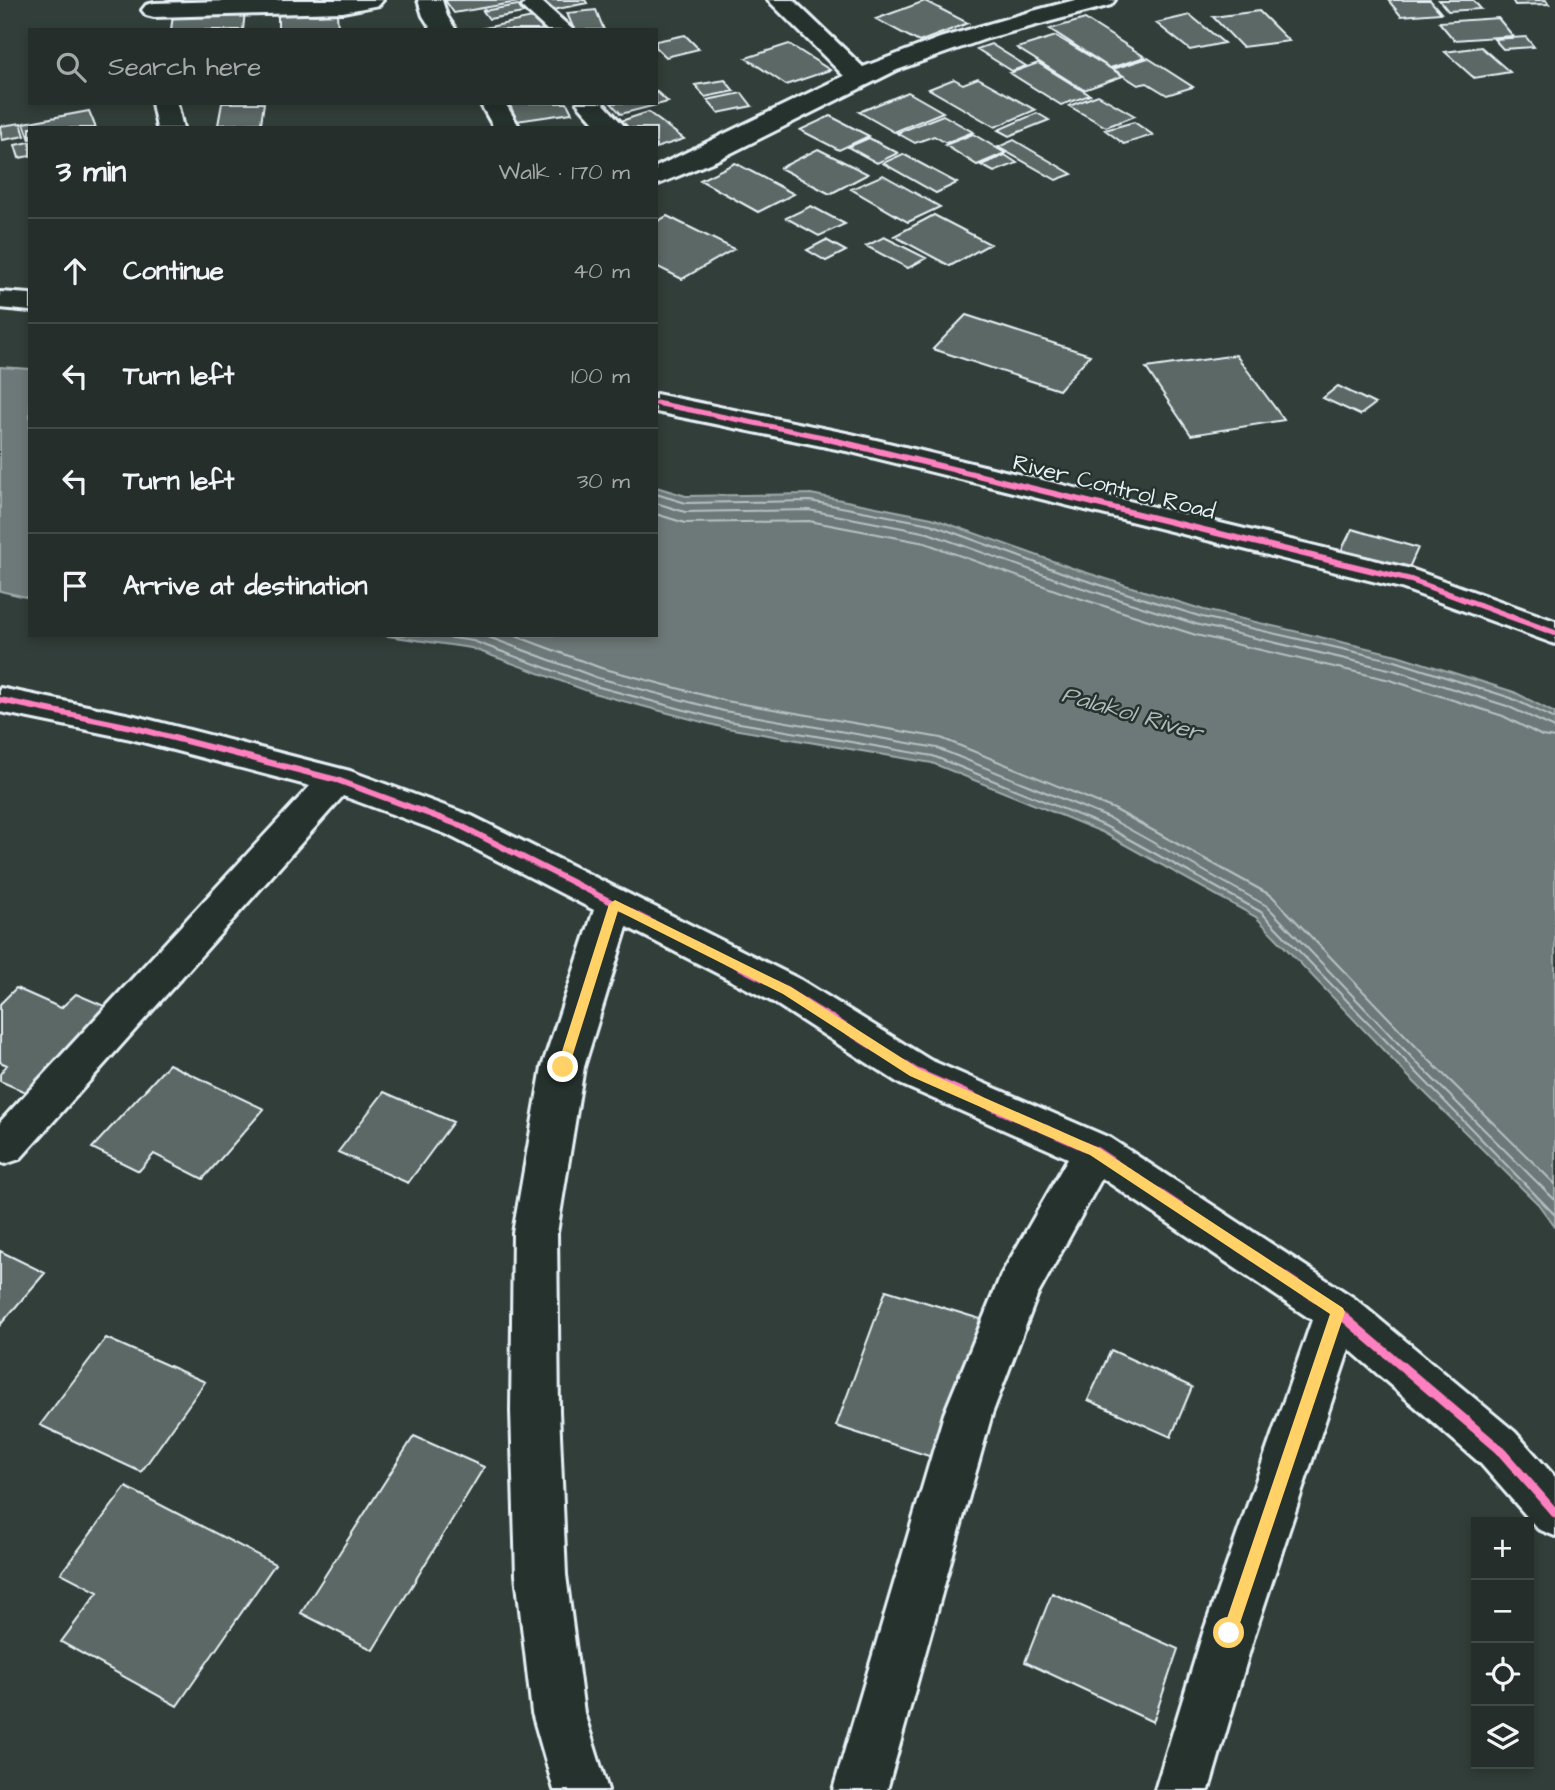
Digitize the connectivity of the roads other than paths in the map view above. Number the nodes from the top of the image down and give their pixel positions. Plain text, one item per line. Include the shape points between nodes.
1 (370, 0) edge
2 (430, 0) edge
3 (780, 0) edge
4 (1103, 0) edge
5 (534, 7) dead end
6 (153, 13) edge
7 (443, 28) edge
8 (559, 28) edge
9 (860, 78) junction
10 (164, 105) edge
11 (493, 105) edge
12 (591, 105) edge
13 (169, 126) edge
14 (506, 126) edge
15 (612, 126) edge
16 (661, 170) edge
17 (0, 300) edge
18 (28, 303) edge
19 (658, 403) edge
20 (1555, 633) edge
21 (0, 699) edge
22 (337, 780) junction
23 (615, 904) junction
24 (0, 1144) edge
25 (1094, 1152) junction
26 (1338, 1312) junction
27 (1555, 1513) edge
28 (580, 1790) edge
29 (860, 1790) edge
30 (1182, 1790) edge

1 - 6 street
2 - 7 street
3 - 9 street
4 - 9 street via 934,47
5 - 8 street
9 - 16 street
10 - 13 street
11 - 14 street
12 - 15 street
17 - 18 street
19 - 20 street, River Control Road via 851,443 1411,580
21 - 22 street
22 - 23 street via 458,825
22 - 24 street via 5,1146
23 - 25 street via 787,991 915,1072
23 - 28 street via 563,1067 535,1233 541,1575 558,1713
25 - 26 street
25 - 29 street via 1017,1289 968,1414
26 - 27 street via 1497,1448
26 - 30 street via 1229,1633

